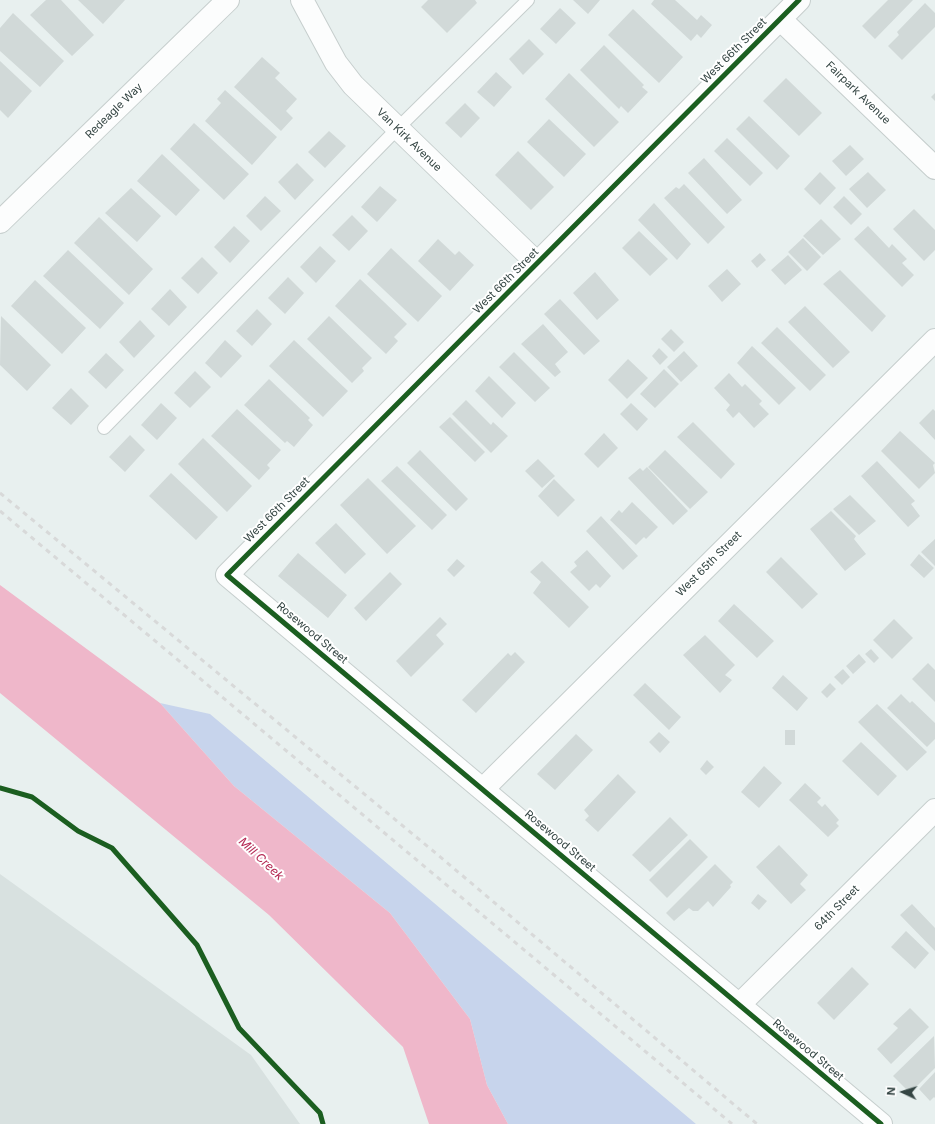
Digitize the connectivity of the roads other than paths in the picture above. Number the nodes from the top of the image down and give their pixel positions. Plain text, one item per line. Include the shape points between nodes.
1 (228, 0) edge
2 (302, 0) edge
3 (528, 0) edge
4 (799, 0) edge
5 (780, 19) junction
6 (398, 128) junction
7 (935, 168) edge
8 (0, 222) edge
9 (537, 263) junction
10 (935, 340) edge
11 (104, 428) dead end
12 (227, 575) joint
13 (483, 789) junction
14 (935, 810) edge
15 (740, 1005) junction
16 (881, 1124) edge

1 - 8 street, Redeagle Way
2 - 6 street, Van Kirk Avenue via 336,63 353,85
3 - 6 lane
4 - 5 street, West 66th Street
5 - 7 street, Fairpark Avenue
5 - 9 street, West 66th Street
6 - 9 street, Van Kirk Avenue
6 - 11 lane
9 - 12 street, West 66th Street
10 - 13 street, West 65th Street
12 - 13 street, Rosewood Street
13 - 15 street, Rosewood Street
14 - 15 street, 64th Street
15 - 16 street, Rosewood Street

